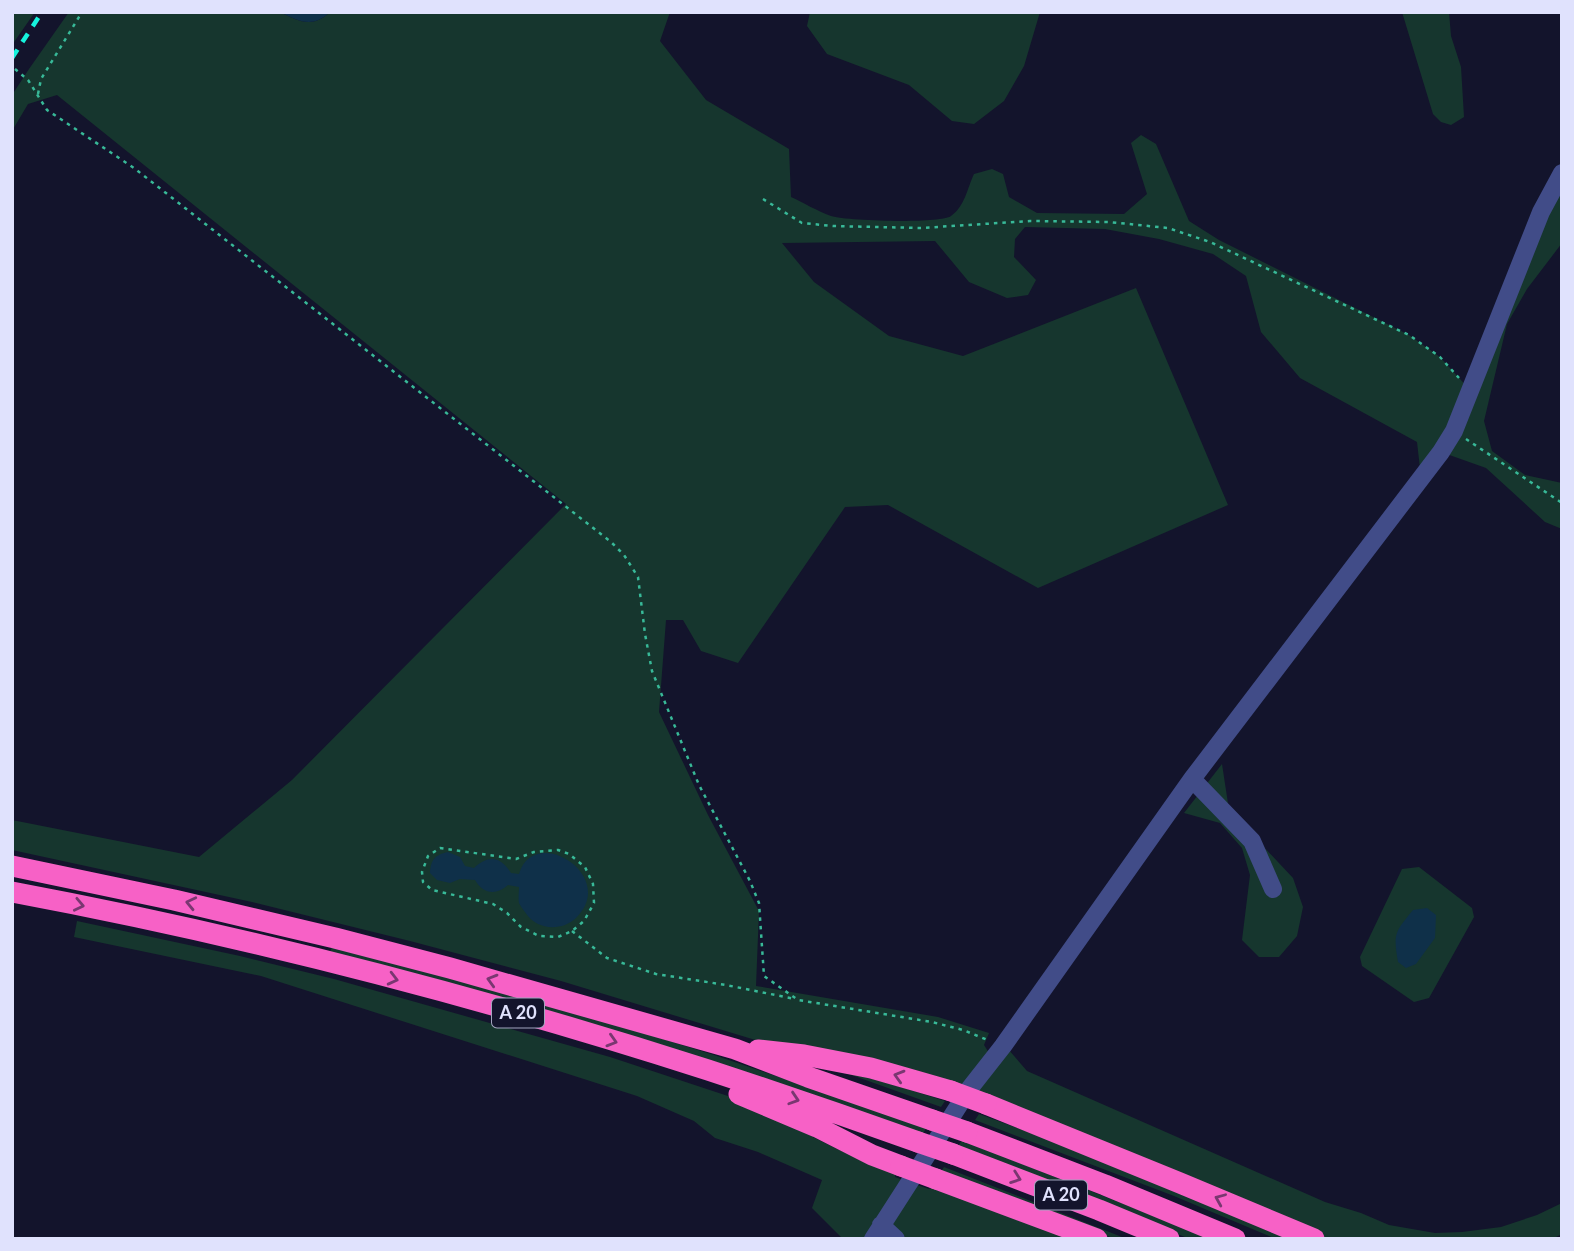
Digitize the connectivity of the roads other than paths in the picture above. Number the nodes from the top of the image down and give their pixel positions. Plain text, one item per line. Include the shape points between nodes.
1 (1562, 173) edge
2 (1192, 779) junction
3 (12, 866) edge
4 (1273, 889) dead end
5 (12, 892) edge
6 (735, 1049) junction
7 (706, 1070) junction
8 (877, 1232) edge
9 (896, 1239) edge
10 (1097, 1239) edge
11 (1169, 1239) edge
12 (1235, 1239) edge
13 (1314, 1239) edge

1 - 2 street via 1541,212 1454,431
2 - 4 street via 1252,841
2 - 8 street via 970,1088
6 -> 3 highway, A 20 via 335,938
5 -> 7 highway, A 20 via 186,928 442,991
6 - 12 highway, A 20, bridge via 967,1132
13 -> 6 highway, bridge via 951,1091 847,1063
7 - 10 highway, bridge via 734,1092 872,1155
7 -> 11 highway, A 20, bridge via 953,1154
8 - 9 street

